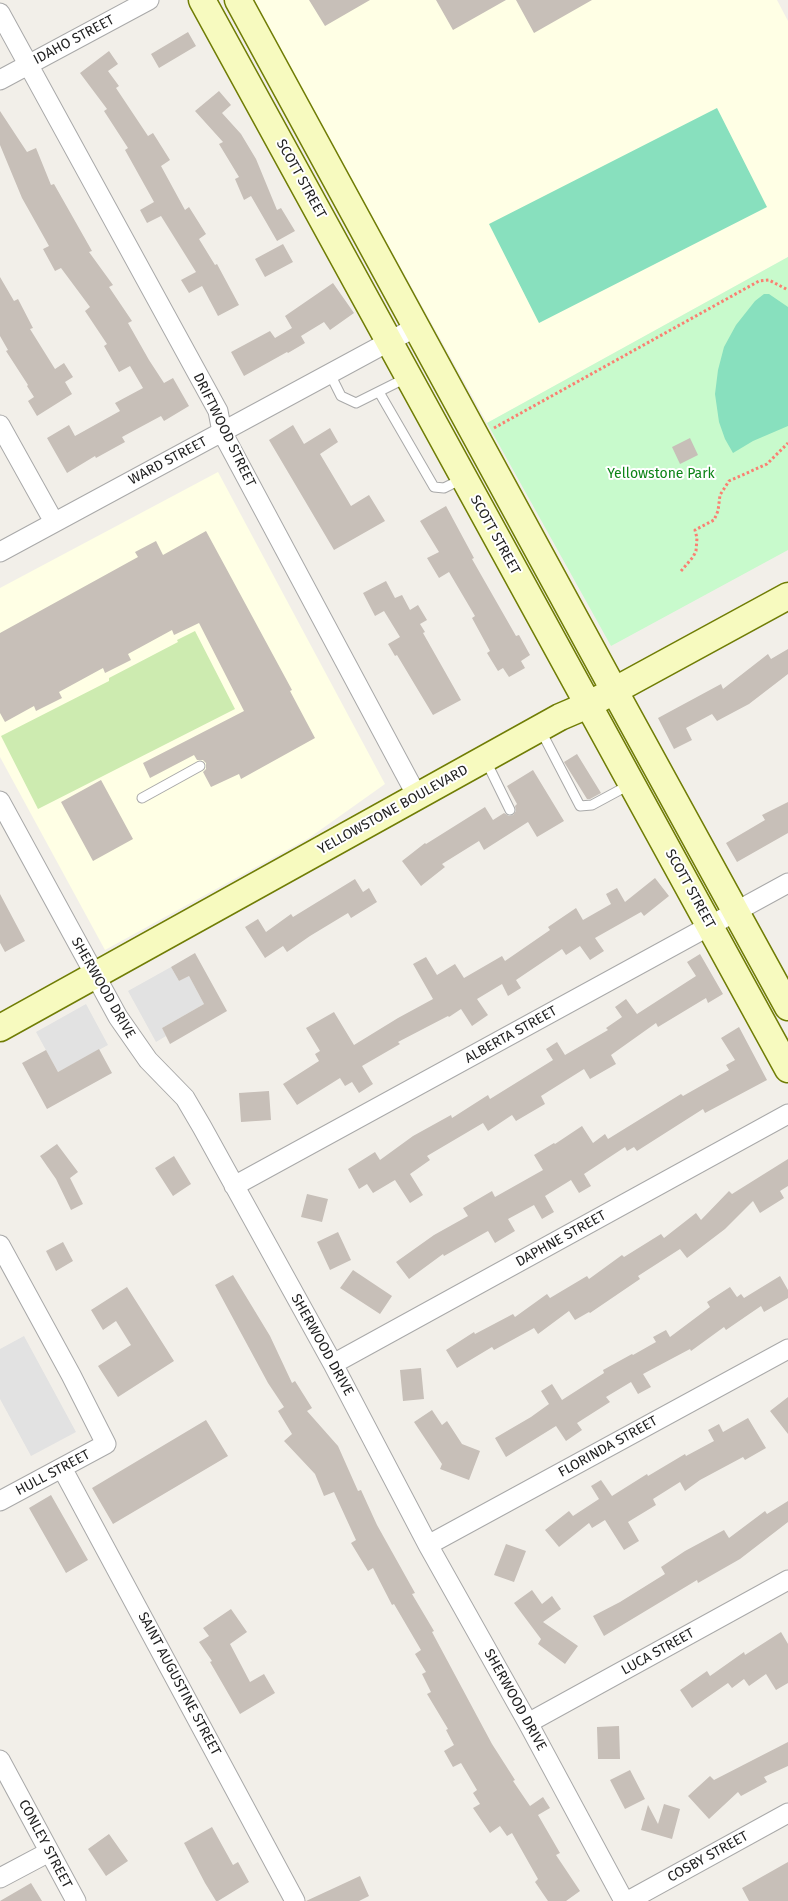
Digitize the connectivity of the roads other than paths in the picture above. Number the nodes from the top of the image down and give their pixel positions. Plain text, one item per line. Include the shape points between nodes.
1 (149, 0) edge
2 (202, 0) edge
3 (238, 0) edge
4 (0, 13) edge
5 (28, 64) junction
6 (0, 80) edge
7 (416, 327) junction
8 (390, 342) junction
9 (330, 374) junction
10 (409, 376) junction
11 (379, 392) junction
12 (0, 425) edge
13 (222, 432) junction
14 (494, 471) junction
15 (466, 481) junction
16 (54, 522) junction
17 (0, 552) edge
18 (788, 596) edge
19 (614, 690) junction
20 (588, 705) junction
21 (539, 728) junction
22 (484, 758) junction
23 (200, 766) dead end
24 (632, 784) junction
25 (417, 796) junction
26 (142, 798) dead end
27 (0, 801) edge
28 (510, 810) dead end
29 (788, 883) edge
30 (737, 912) junction
31 (711, 926) junction
32 (96, 976) junction
33 (788, 1007) edge
34 (0, 1028) edge
35 (788, 1069) edge
36 (788, 1114) edge
37 (234, 1186) junction
38 (0, 1245) edge
39 (788, 1349) edge
40 (333, 1364) junction
41 (62, 1468) junction
42 (0, 1501) edge
43 (428, 1545) junction
44 (788, 1580) edge
45 (528, 1723) junction
46 (0, 1760) edge
47 (788, 1813) edge
48 (49, 1852) junction
49 (0, 1878) edge
50 (76, 1901) edge
51 (295, 1901) edge
52 (626, 1901) edge

1 - 5 street, IDAHO STREET
2 - 8 main road, SCOTT STREET
3 - 7 main road
4 - 5 street, DRIFTWOOD STREET
5 - 6 street, IDAHO STREET
5 - 13 street, DRIFTWOOD STREET via 218,411
7 - 8 street, WARD STREET
7 - 14 main road
8 - 9 street, WARD STREET
8 - 10 main road, SCOTT STREET
9 - 11 lane via 341,396 356,403
9 - 13 street, WARD STREET
10 - 11 lane
10 - 15 main road, SCOTT STREET
11 - 15 lane via 434,487 444,488
12 - 16 street
13 - 16 street, WARD STREET
13 - 25 street, DRIFTWOOD STREET
14 - 15 main road
14 - 19 main road
15 - 20 main road, SCOTT STREET
16 - 17 street, WARD STREET
18 - 19 main road, YELLOWSTONE BOULEVARD
19 - 20 main road, YELLOWSTONE BOULEVARD
19 - 30 main road
20 - 21 main road, YELLOWSTONE BOULEVARD
20 - 24 main road, SCOTT STREET
21 - 22 main road, YELLOWSTONE BOULEVARD
21 - 24 lane via 580,806 592,805
22 - 25 main road, YELLOWSTONE BOULEVARD
22 - 28 lane
23 - 26 lane
24 - 31 main road, SCOTT STREET
25 - 32 main road, YELLOWSTONE BOULEVARD
27 - 32 street, SHERWOOD DRIVE
29 - 30 street, ALBERTA STREET
30 - 31 street, ALBERTA STREET
30 - 33 main road
31 - 35 main road, SCOTT STREET
31 - 37 street, ALBERTA STREET
32 - 34 main road, YELLOWSTONE BOULEVARD
32 - 37 street, SHERWOOD DRIVE via 133,1041 185,1098
36 - 40 street, DAPHNE STREET
37 - 40 street, SHERWOOD DRIVE
38 - 41 street, HULL STREET via 106,1444
39 - 43 street, FLORINDA STREET
40 - 43 street, SHERWOOD DRIVE
41 - 42 street, HULL STREET
41 - 51 street, SAINT AUGUSTINE STREET
43 - 45 street, SHERWOOD DRIVE
44 - 45 street, LUCA STREET
45 - 52 street, SHERWOOD DRIVE
46 - 48 street, CONLEY STREET
47 - 52 street, COSBY STREET
48 - 49 street
48 - 50 street, CONLEY STREET

